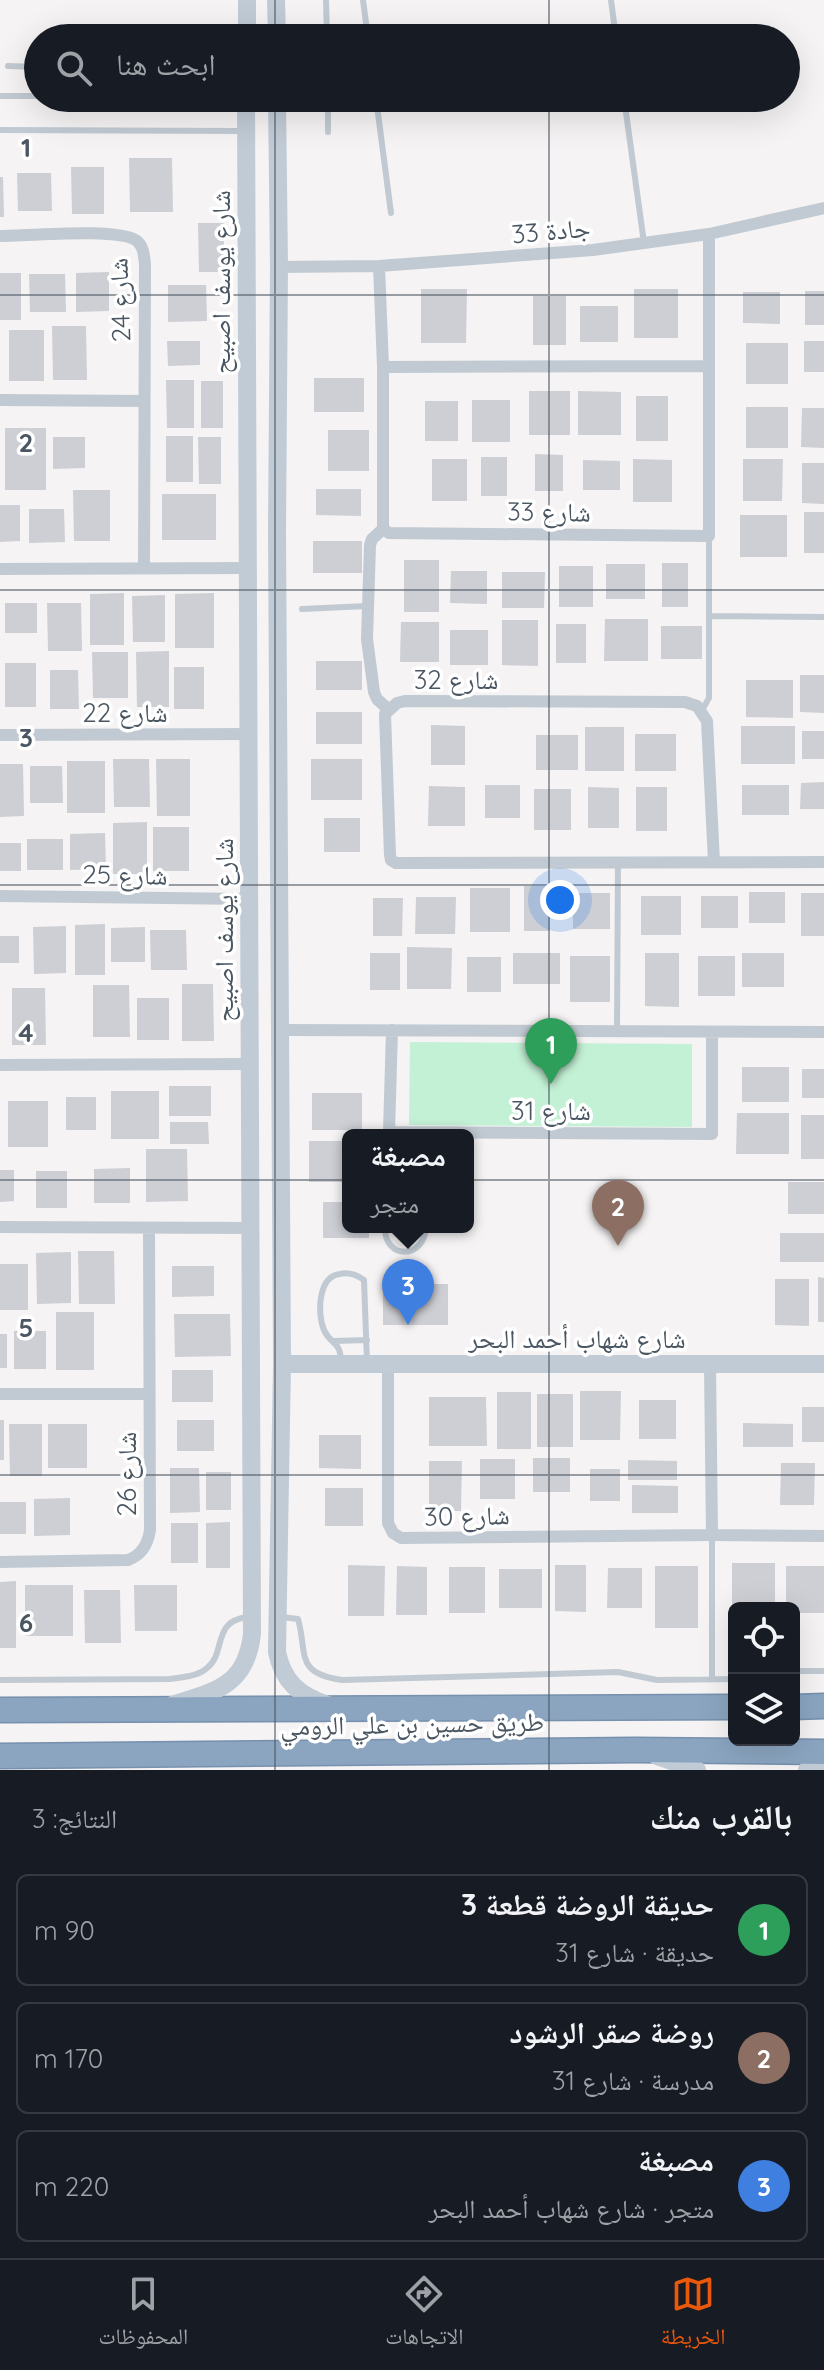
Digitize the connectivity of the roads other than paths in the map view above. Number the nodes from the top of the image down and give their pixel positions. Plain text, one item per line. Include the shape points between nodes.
1 (247, 0) edge
2 (276, 0) edge
3 (326, 0) edge
4 (363, 0) edge
5 (611, 0) edge
6 (247, 24) edge
7 (277, 24) edge
8 (327, 24) edge
9 (366, 24) edge
10 (614, 24) edge
11 (8, 66) dead end
12 (24, 67) edge
13 (0, 96) edge
14 (24, 96) edge
15 (246, 112) edge
16 (277, 112) edge
17 (328, 112) edge
18 (378, 112) edge
19 (626, 112) edge
20 (0, 130) edge
21 (246, 131) junction
22 (328, 132) dead end
23 (824, 208) edge
24 (391, 213) dead end
25 (709, 234) junction
26 (0, 236) edge
27 (644, 243) junction
28 (379, 266) junction
29 (279, 267) junction
30 (709, 366) junction
31 (383, 367) junction
32 (0, 400) edge
33 (144, 401) junction
34 (383, 529) junction
35 (709, 536) junction
36 (144, 568) junction
37 (249, 568) junction
38 (0, 569) edge
39 (367, 606) junction
40 (302, 609) dead end
41 (709, 616) junction
42 (824, 617) edge
43 (389, 710) junction
44 (702, 710) junction
45 (249, 734) junction
46 (0, 735) edge
47 (279, 817) junction
48 (250, 818) junction
49 (250, 856) junction
50 (279, 856) junction
51 (618, 862) junction
52 (714, 862) junction
53 (824, 862) edge
54 (0, 896) edge
55 (250, 899) junction
56 (280, 1030) junction
57 (392, 1030) junction
58 (617, 1031) junction
59 (712, 1032) junction
60 (824, 1032) edge
61 (250, 1064) junction
62 (0, 1065) edge
63 (389, 1129) edge
64 (474, 1134) edge
65 (0, 1227) edge
66 (149, 1228) junction
67 (252, 1228) junction
68 (386, 1233) edge
69 (424, 1233) edge
70 (367, 1340) junction
71 (333, 1341) junction
72 (282, 1364) junction
73 (824, 1364) edge
74 (341, 1365) junction
75 (367, 1365) junction
76 (710, 1365) junction
77 (388, 1366) junction
78 (0, 1394) edge
79 (149, 1394) junction
80 (712, 1535) junction
81 (824, 1536) edge
82 (0, 1562) edge
83 (252, 1619) junction
84 (277, 1620) junction
85 (800, 1671) edge
86 (824, 1671) edge
87 (728, 1679) edge
88 (0, 1680) edge
89 (712, 1680) junction
90 (824, 1706) edge
91 (728, 1707) edge
92 (800, 1707) edge
93 (161, 1708) junction
94 (336, 1708) junction
95 (0, 1710) edge
96 (635, 1750) junction
97 (824, 1752) edge
98 (0, 1756) edge
99 (824, 1763) edge
100 (697, 1770) edge
101 (807, 1770) edge

1 - 6 street
2 - 7 street
3 - 8 lane
4 - 9 lane
5 - 10 lane
11 - 12 lane
13 - 14 lane
15 - 21 street, شارع يوسف اصبيح
16 - 29 street
17 - 22 lane
18 - 24 lane
19 - 27 lane
20 - 21 lane
21 - 37 street, شارع يوسف اصبيح
23 - 25 street, جادة 33
25 - 27 street, جادة 33
25 - 30 street
26 - 33 street, شارع 24 via 111,233 140,244 145,265
27 - 28 street, جادة 33
28 - 29 street, جادة 33
28 - 31 street
29 - 47 street
30 - 31 street
30 - 35 street
31 - 34 street
32 - 33 street
33 - 36 street, شارع 24
34 - 35 street, شارع 33
34 - 39 street via 370,545
35 - 41 lane
36 - 37 street
36 - 38 street
37 - 45 street, شارع يوسف اصبيح
39 - 40 lane
39 - 43 street via 374,692
41 - 42 lane
41 - 44 lane via 709,698
43 - 44 street, شارع 32 via 397,703 421,701 685,702
43 - 51 street, شارع 32 via 385,720 393,861
44 - 52 street via 707,721
45 - 46 street, شارع 22
45 - 48 street, شارع يوسف اصبيح
47 - 48 street via 275,824 261,827
47 - 50 street
48 - 49 street, شارع يوسف اصبيح
49 - 50 street via 261,848
49 - 55 street, شارع يوسف اصبيح
50 - 56 street
51 - 52 street, شارع 32
51 - 58 lane
52 - 53 street, شارع 32
54 - 55 street, شارع 25
55 - 61 street, شارع يوسف اصبيح
56 - 57 street
56 - 72 street
57 - 58 street
57 - 63 street, شارع 31
58 - 59 street
59 - 60 street
59 - 64 street, شارع 31 via 712,1134
61 - 62 street
61 - 67 street, شارع يوسف اصبيح
65 - 66 street
66 - 67 street
66 - 79 street, شارع 26
67 - 83 street, شارع يوسف اصبيح
68 - 69 lane via 389,1243 406,1252 416,1249
70 - 71 lane
70 - 71 lane via 364,1280 339,1273 328,1279 322,1298 324,1330
70 - 75 lane
71 - 74 lane via 340,1349
72 - 74 street, شارع شهاب أحمد البحر
72 - 84 street
73 - 76 street, شارع شهاب أحمد البحر
74 - 75 street, شارع شهاب أحمد البحر
75 - 77 street, شارع شهاب أحمد البحر
76 - 77 street, شارع شهاب أحمد البحر
76 - 80 street
77 - 80 street, شارع 30 via 388,1523 401,1538
78 - 79 street, شارع 26
79 - 82 street, شارع 26 via 150,1530 141,1552 120,1561
80 - 81 street, شارع 30
80 - 89 lane
83 - 84 street via 262,1629
83 - 88 lane via 237,1619 226,1628 211,1664 195,1675
83 - 93 street, شارع يوسف اصبيح via 248,1656 232,1681
84 - 89 lane via 298,1619 307,1662 315,1672 342,1680 618,1672 657,1680
84 - 94 street via 280,1668 289,1682 314,1701
85 - 86 lane
87 - 89 lane
90 - 92 highway
91 - 94 highway, طريق حسين بن علي الرومي
93 - 94 highway, طريق حسين بن علي الرومي
93 - 95 highway, طريق حسين بن علي الرومي
96 - 97 highway, طريق حسين بن علي الرومي
96 - 98 highway, طريق حسين بن علي الرومي
96 - 100 street
99 - 101 street

